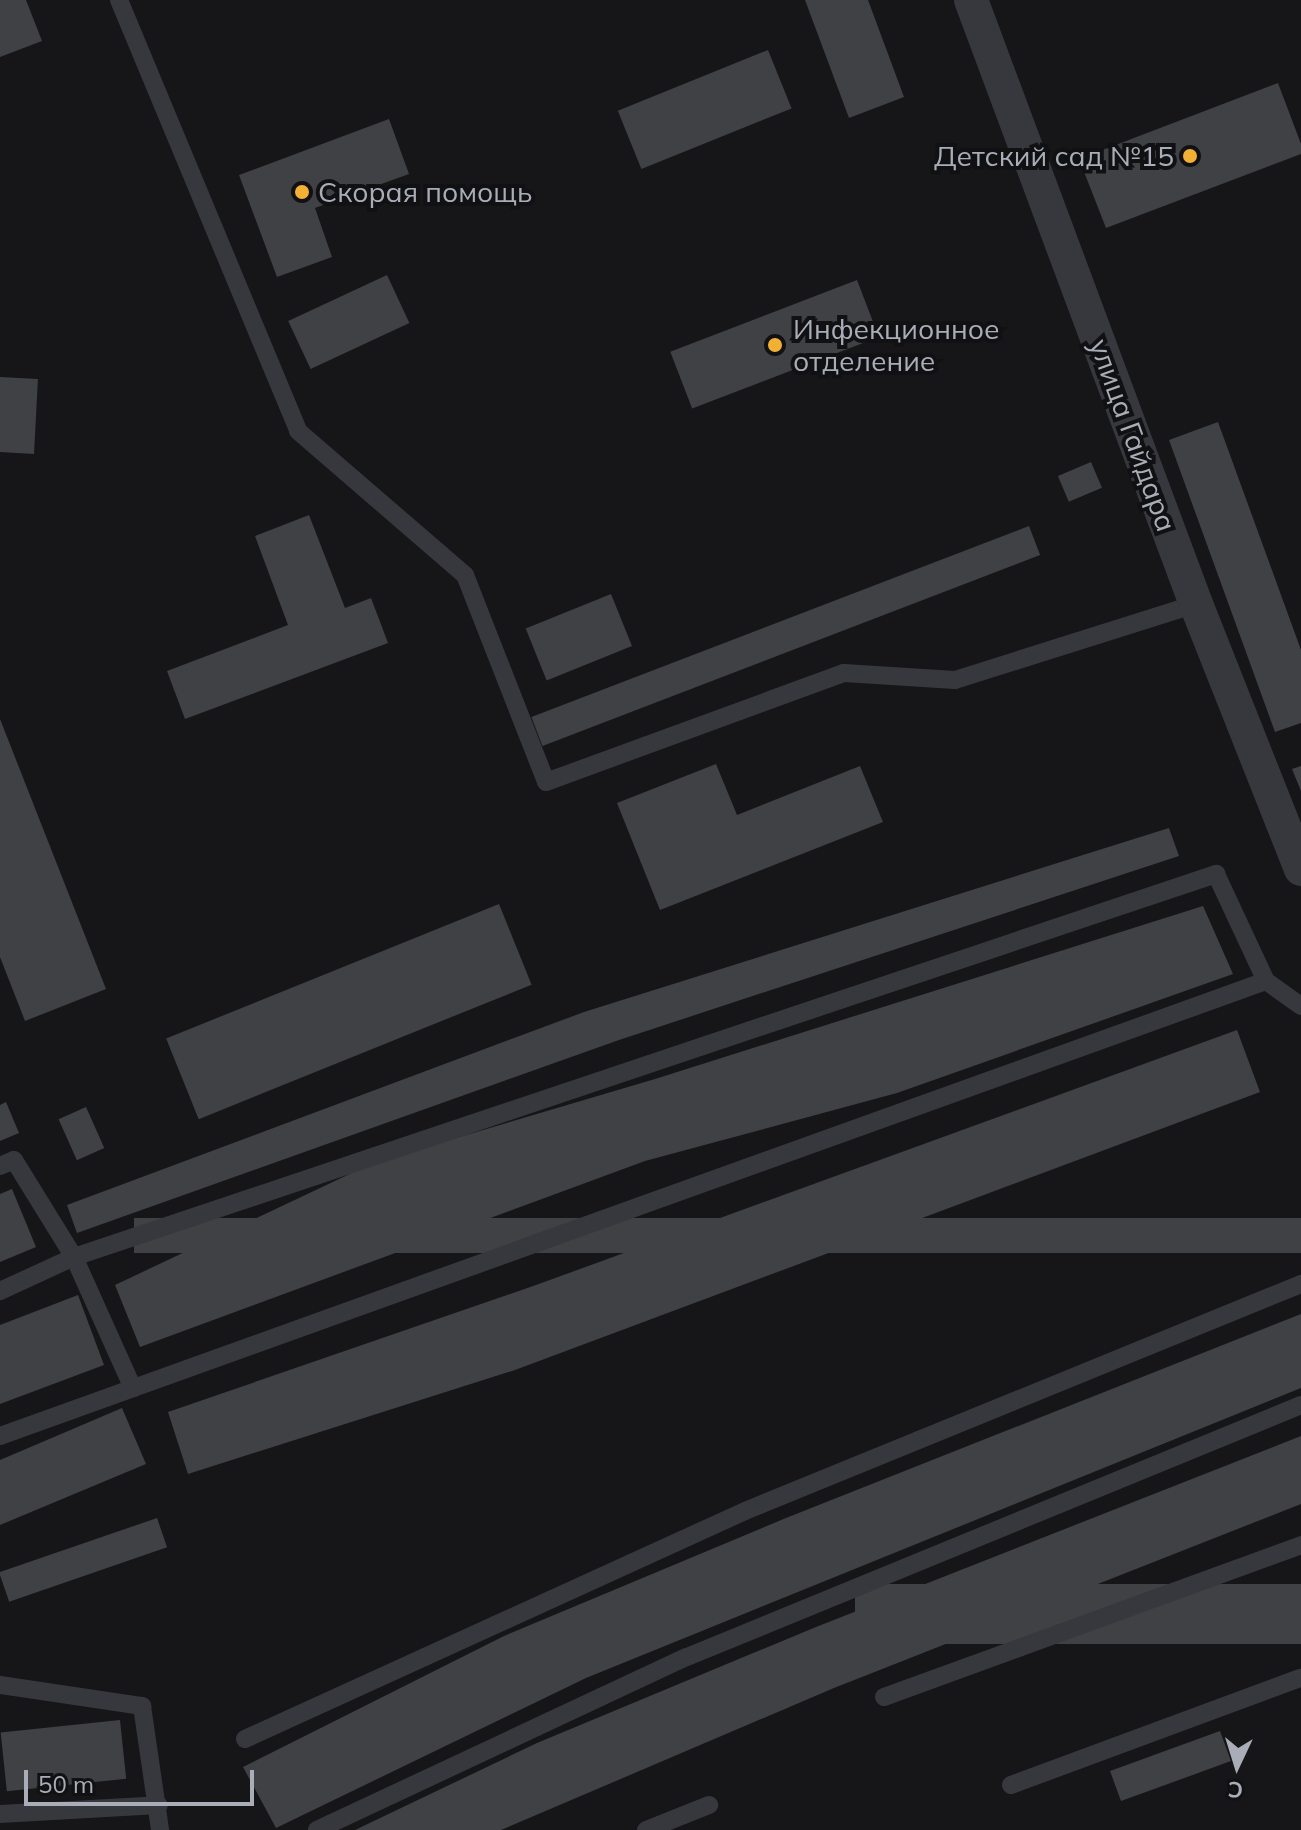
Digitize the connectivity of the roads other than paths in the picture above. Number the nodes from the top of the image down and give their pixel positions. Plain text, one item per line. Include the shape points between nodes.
1 (119, 0) edge
2 (971, 0) edge
3 (1196, 604) junction
4 (1301, 869) edge
5 (1266, 981) junction
6 (1301, 1006) edge
7 (0, 1166) edge
8 (74, 1257) junction
9 (1301, 1284) edge
10 (0, 1291) edge
11 (133, 1388) junction
12 (1301, 1405) edge
13 (0, 1436) edge
14 (1301, 1545) edge
15 (1301, 1678) edge
16 (0, 1685) edge
17 (884, 1697) dead end
18 (245, 1739) dead end
19 (1011, 1785) dead end
20 (159, 1805) junction
21 (709, 1805) dead end
22 (0, 1814) edge
23 (160, 1830) edge
24 (317, 1830) edge
25 (646, 1830) edge

1 - 3 lane via 298,431 465,575 546,782 844,673 955,680
2 - 3 street, улица Гайдара
3 - 4 street, улица Гайдара
5 - 6 lane
5 - 8 lane via 1216,874
5 - 11 lane
7 - 8 lane via 14,1160
8 - 10 lane
8 - 11 lane
9 - 18 lane via 745,1511
11 - 13 lane
12 - 24 lane via 687,1657
14 - 17 lane
15 - 19 lane
16 - 20 lane via 142,1706
20 - 22 lane
20 - 23 lane
21 - 25 lane

